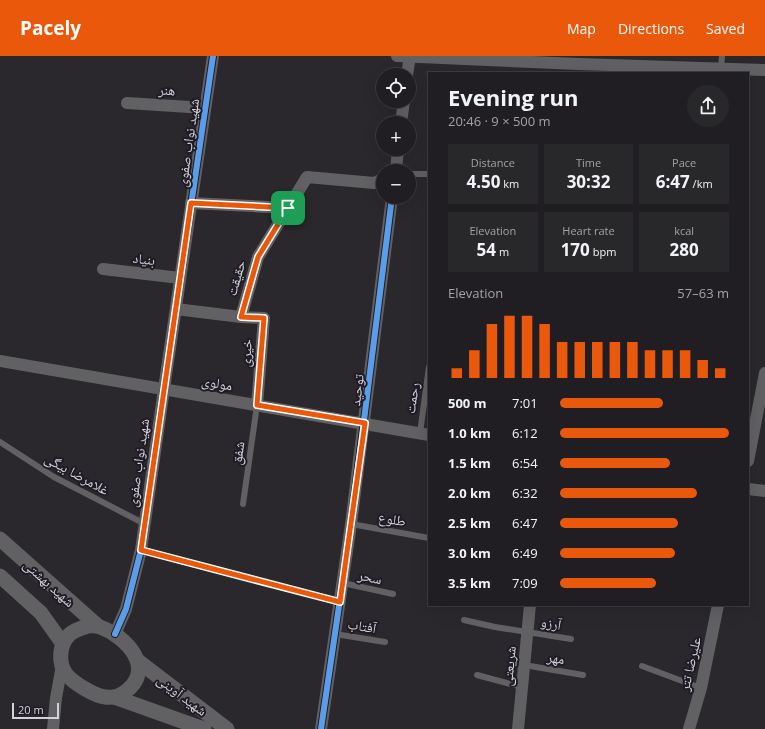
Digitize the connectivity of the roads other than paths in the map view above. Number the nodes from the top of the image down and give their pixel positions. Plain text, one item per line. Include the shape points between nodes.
1 (213, 56) edge
2 (397, 56) edge
3 (410, 56) edge
4 (722, 56) edge
5 (578, 64) edge
6 (408, 68) edge
7 (765, 70) edge
8 (721, 71) edge
9 (127, 103) dead end
10 (205, 108) junction
11 (416, 174) edge
12 (428, 174) edge
13 (376, 182) edge
14 (191, 203) junction
15 (391, 204) edge
16 (288, 208) junction
17 (103, 268) dead end
18 (180, 278) junction
19 (176, 309) junction
20 (241, 317) junction
21 (0, 361) edge
22 (765, 374) edge
23 (428, 380) edge
24 (164, 389) junction
25 (257, 405) junction
26 (365, 423) junction
27 (424, 434) edge
28 (0, 442) edge
29 (749, 456) edge
30 (749, 488) edge
31 (765, 491) edge
32 (243, 504) dead end
33 (145, 524) junction
34 (351, 524) junction
35 (428, 538) edge
36 (0, 539) edge
37 (141, 550) junction
38 (0, 576) edge
39 (343, 583) junction
40 (393, 594) dead end
41 (340, 602) junction
42 (530, 606) edge
43 (718, 606) edge
44 (464, 620) dead end
45 (98, 626) junction
46 (527, 631) junction
47 (115, 634) junction
48 (335, 634) junction
49 (571, 639) dead end
50 (385, 642) dead end
51 (63, 644) junction
52 (138, 661) junction
53 (62, 665) junction
54 (524, 665) junction
55 (642, 666) dead end
56 (477, 675) dead end
57 (583, 675) dead end
58 (522, 687) junction
59 (701, 688) junction
60 (114, 697) junction
61 (53, 729) edge
62 (204, 729) edge
63 (227, 729) edge
64 (321, 729) edge
65 (518, 729) edge
66 (689, 729) edge

1 - 10 street, شهید نواب صفوی
2 - 3 street
3 - 5 street
3 - 6 street
4 - 8 lane
5 - 8 street
7 - 8 street
9 - 10 street, هنر
10 - 14 street, شهید نواب صفوی
11 - 12 lane
13 - 16 street, حقیقت via 307,177
14 - 16 street
14 - 18 street, شهید نواب صفوی
15 - 26 street, توحید
16 - 20 street, حقیقت via 258,257
17 - 18 street, بنیاد
18 - 19 street, شهید نواب صفوی
19 - 20 street, خیری
19 - 24 street, شهید نواب صفوی
20 - 25 street, خیری via 264,318
21 - 24 street, مولوی
22 - 29 street
23 - 27 lane, رحمت
24 - 25 street, مولوی
24 - 33 street, شهید نواب صفوی
25 - 26 street, مولوی
25 - 32 lane, شفق
26 - 27 street, مولوی
26 - 34 street, توحید
28 - 33 lane, غلامرضا بیگی via 54,477
30 - 31 street
33 - 37 street, شهید نواب صفوی
34 - 35 lane, طلوع
34 - 39 street, توحید
36 - 45 street, شهید بهشتی
37 - 41 lane
37 - 47 street, شهید نواب صفوی via 126,609
38 - 51 street, شهید بهشتی via 41,613
39 - 40 lane, سحر
39 - 41 street, توحید
41 - 48 street, توحید
42 - 46 street, شریعتی
43 - 59 street, علیرضا تتر
44 - 46 lane, آرزو
45 - 47 street
45 - 51 street via 78,629 69,635
46 - 49 lane, آرزو
46 - 54 street, شریعتی
47 - 52 street via 134,652
48 - 50 lane, آفتاب
48 - 64 street, توحید
51 - 53 street
52 - 60 street via 136,680 131,688 124,694
52 - 63 street, شهید آوینی
53 - 60 street via 67,675 80,686 105,697
53 - 61 street
54 - 57 lane, مهر
54 - 58 street, شریعتی
55 - 59 lane
56 - 58 lane
58 - 65 street, شریعتی
59 - 66 street, علیرضا تتر
60 - 62 street, شهید آوینی

